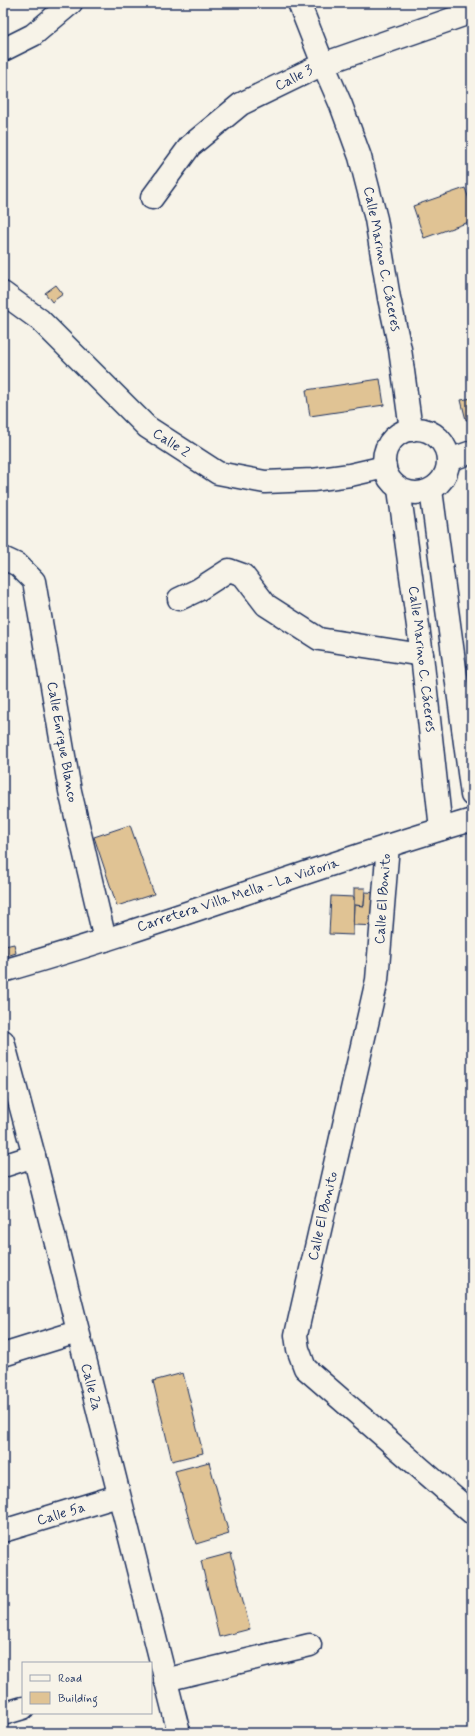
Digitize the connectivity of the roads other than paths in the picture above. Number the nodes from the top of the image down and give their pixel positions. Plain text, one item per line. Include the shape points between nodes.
1 (71, 3) edge
2 (299, 3) edge
3 (472, 12) edge
4 (3, 50) edge
5 (323, 64) junction
6 (152, 198) dead end
7 (3, 293) edge
8 (411, 430) junction
9 (472, 452) edge
10 (449, 460) junction
11 (385, 467) junction
12 (399, 489) junction
13 (431, 490) junction
14 (3, 558) edge
15 (179, 600) dead end
16 (422, 655) junction
17 (472, 794) edge
18 (472, 820) edge
19 (441, 829) junction
20 (388, 845) junction
21 (105, 940) junction
22 (3, 970) edge
23 (3, 1041) edge
24 (34, 1156) junction
25 (3, 1166) edge
26 (77, 1332) junction
27 (3, 1355) edge
28 (118, 1496) junction
29 (472, 1513) edge
30 (3, 1531) edge
31 (310, 1645) dead end
32 (159, 1672) edge
33 (22, 1708) edge
34 (3, 1714) edge
35 (179, 1733) edge

1 - 4 street via 33,35
2 - 5 street, Calle Marino C. Cáceres
3 - 5 street, Calle 3
5 - 6 street, Calle 3 via 241,104 190,146
5 - 8 street, Calle Marino C. Cáceres via 360,156 376,220 400,349
7 - 11 street, Calle 2 via 40,320 147,427 218,473 265,482 313,480
8 - 10 street via 429,432 437,436 447,451
8 - 11 street via 390,443 385,455
9 - 10 street
10 - 13 street via 444,478
11 - 12 street via 390,480
12 - 13 street via 415,493
12 - 16 street, Calle Marino C. Cáceres
13 - 17 street
14 - 21 street, Calle Enrique Blanco via 18,564 34,581 70,791
15 - 16 street via 229,570 243,575 266,605 319,639
16 - 19 street, Calle Marino C. Cáceres
18 - 19 street, Carretera Villa Mella - La Victoria
19 - 20 street, Carretera Villa Mella - La Victoria
20 - 21 street, Carretera Villa Mella - La Victoria
20 - 29 street, Calle El Bonito via 377,980 296,1335 305,1368
21 - 22 street, Carretera Villa Mella - La Victoria
23 - 24 street, Calle 2a
24 - 25 street
24 - 26 street, Calle 2a
26 - 27 street
26 - 28 street, Calle 2a
28 - 30 street, Calle 5a
28 - 32 street, Calle 2a
31 - 32 street
32 - 35 street, Calle 2a
33 - 34 street

